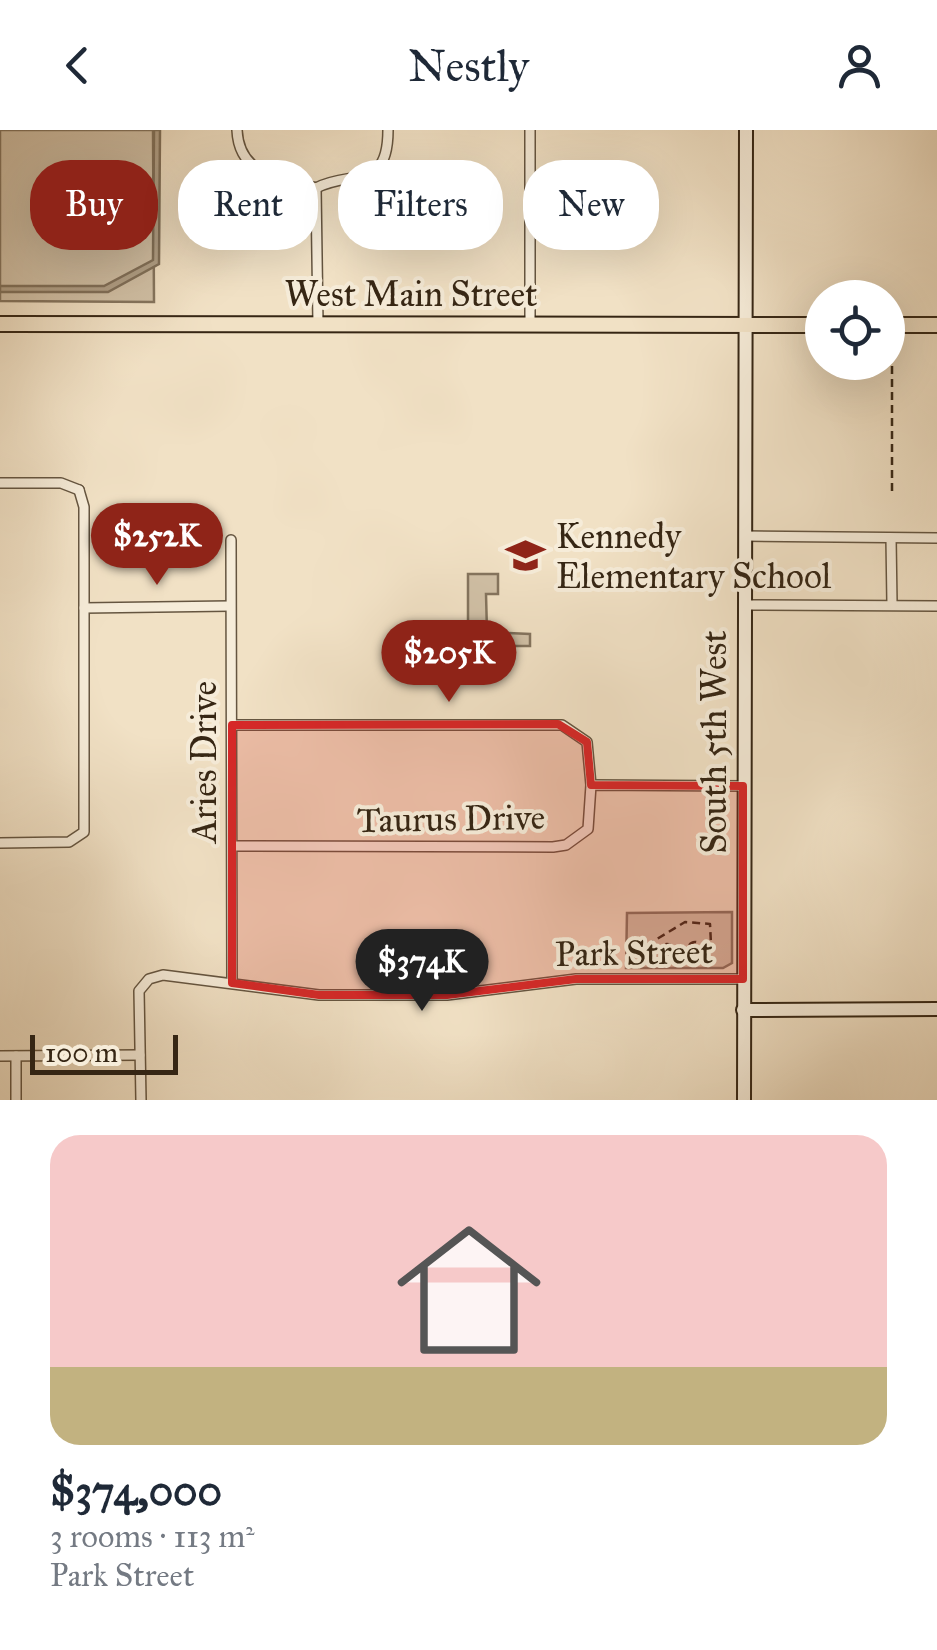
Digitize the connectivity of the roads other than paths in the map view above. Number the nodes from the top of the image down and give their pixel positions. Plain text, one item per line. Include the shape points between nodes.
1 (237, 130) edge
2 (388, 130) edge
3 (530, 130) edge
4 (746, 130) edge
5 (245, 160) edge
6 (318, 188) edge
7 (317, 250) edge
8 (0, 324) edge
9 (318, 324) junction
10 (530, 324) junction
11 (744, 324) junction
12 (805, 324) edge
13 (905, 325) edge
14 (937, 325) edge
15 (88, 480) dead end
16 (0, 483) edge
17 (80, 490) junction
18 (744, 536) junction
19 (891, 538) junction
20 (937, 538) edge
21 (231, 540) dead end
22 (892, 604) junction
23 (745, 605) junction
24 (230, 606) junction
25 (937, 606) edge
26 (84, 608) junction
27 (232, 725) junction
28 (591, 785) junction
29 (743, 786) junction
30 (0, 843) edge
31 (232, 846) junction
32 (743, 980) junction
33 (232, 983) junction
34 (937, 1009) edge
35 (743, 1010) junction
36 (140, 1055) junction
37 (0, 1056) edge
38 (16, 1056) junction
39 (16, 1100) edge
40 (140, 1100) edge
41 (744, 1100) edge

1 - 5 street
2 - 6 street via 385,155 374,172
3 - 10 street
4 - 11 street, South 5th West
7 - 9 street
8 - 9 main road, West Main Street
9 - 10 main road, West Main Street
10 - 11 main road, West Main Street
11 - 12 main road, West Main Street
11 - 18 street, South 5th West
13 - 14 main road
15 - 17 street
16 - 17 street via 61,483
17 - 26 street
18 - 19 street
18 - 23 street, South 5th West
19 - 20 street
19 - 22 street
21 - 24 street, Aries Drive
22 - 23 street
22 - 25 street
23 - 29 street, South 5th West
24 - 26 street
24 - 27 street, Aries Drive
26 - 30 street via 84,832 69,842
27 - 28 street via 558,724 587,742
27 - 31 street, Aries Drive
28 - 29 street, Taurus Drive
28 - 31 street, Taurus Drive via 588,829 566,845
29 - 32 street, South 5th West
31 - 33 street, Aries Drive
32 - 33 street, Park Street via 576,979 447,995 319,996
32 - 35 street, South 5th West
33 - 36 street, Park Street via 163,976 143,983
34 - 35 street
35 - 41 street, South 5th West
36 - 38 street
36 - 40 street
37 - 38 street
38 - 39 street

